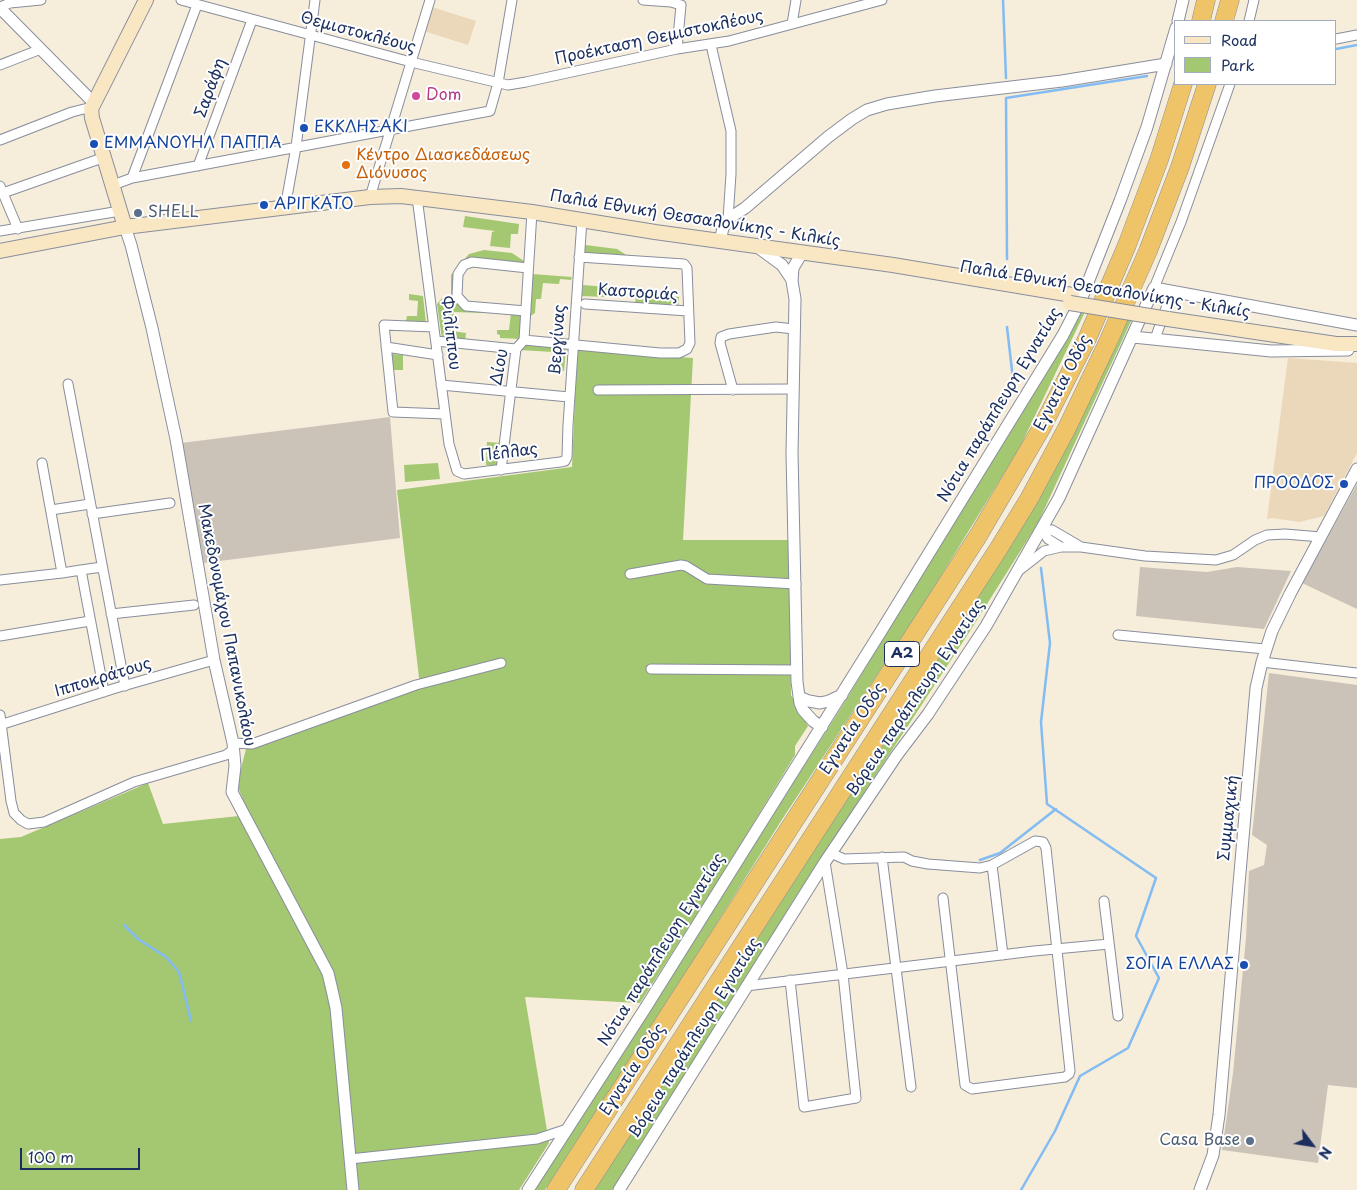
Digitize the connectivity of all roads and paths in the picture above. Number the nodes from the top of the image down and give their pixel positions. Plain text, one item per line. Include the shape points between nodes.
1 (41, 0) edge
2 (146, 0) edge
3 (181, 0) edge
4 (315, 0) edge
5 (430, 0) edge
6 (512, 0) edge
7 (643, 0) edge
8 (796, 0) edge
9 (882, 0) edge
10 (1183, 0) edge
11 (1206, 0) edge
12 (1230, 0) edge
13 (1254, 0) edge
14 (197, 5) junction
15 (0, 8) edge
16 (252, 20) junction
17 (1178, 20) edge
18 (1201, 20) edge
19 (1224, 20) edge
20 (1249, 20) edge
21 (792, 24) junction
22 (1174, 35) edge
23 (1357, 35) edge
24 (310, 36) junction
25 (1337, 39) edge
26 (711, 44) junction
27 (41, 49) junction
28 (677, 49) junction
29 (411, 62) junction
30 (1166, 64) junction
31 (0, 65) edge
32 (498, 83) junction
33 (1182, 85) edge
34 (1207, 85) edge
35 (1230, 85) edge
36 (92, 105) junction
37 (391, 130) junction
38 (0, 140) edge
39 (296, 147) junction
40 (105, 157) junction
41 (198, 166) junction
42 (132, 178) junction
43 (113, 185) junction
44 (1, 189) edge
45 (370, 197) junction
46 (417, 197) junction
47 (285, 208) junction
48 (532, 212) junction
49 (728, 219) junction
50 (124, 220) junction
51 (582, 220) junction
52 (18, 229) junction
53 (0, 231) edge
54 (720, 241) junction
55 (756, 246) junction
56 (0, 250) edge
57 (802, 253) junction
58 (579, 256) junction
59 (528, 268) junction
60 (792, 281) junction
61 (1154, 288) junction
62 (1172, 291) junction
63 (795, 299) junction
64 (586, 304) dead end
65 (526, 311) junction
66 (688, 311) junction
67 (1357, 326) edge
68 (434, 327) junction
69 (794, 329) junction
70 (1133, 337) junction
71 (1155, 339) junction
72 (524, 340) junction
73 (436, 341) junction
74 (1357, 343) edge
75 (573, 344) junction
76 (386, 347) junction
77 (516, 349) junction
78 (1357, 350) edge
79 (438, 355) junction
80 (68, 384) dead end
81 (441, 385) junction
82 (793, 389) junction
83 (598, 390) dead end
84 (733, 390) junction
85 (511, 392) junction
86 (569, 397) junction
87 (445, 414) junction
88 (565, 461) joint
89 (42, 463) dead end
90 (1357, 469) edge
91 (501, 470) junction
92 (457, 471) joint
93 (90, 504) junction
94 (170, 504) dead end
95 (51, 510) junction
96 (92, 514) junction
97 (1042, 529) junction
98 (1321, 537) junction
99 (1061, 547) junction
100 (1081, 548) junction
101 (102, 567) junction
102 (81, 570) junction
103 (62, 573) junction
104 (1017, 573) junction
105 (630, 574) dead end
106 (0, 580) edge
107 (796, 584) junction
108 (194, 605) dead end
109 (111, 614) junction
110 (90, 621) junction
111 (1118, 635) dead end
112 (0, 636) edge
113 (1265, 649) junction
114 (214, 660) junction
115 (1262, 662) junction
116 (501, 663) dead end
117 (651, 669) dead end
118 (796, 670) junction
119 (1357, 673) edge
120 (125, 686) junction
121 (104, 692) junction
122 (842, 694) junction
123 (801, 698) junction
124 (0, 722) edge
125 (822, 727) junction
126 (233, 747) junction
127 (882, 857) junction
128 (828, 858) junction
129 (992, 865) junction
130 (943, 898) dead end
131 (1104, 901) dead end
132 (1109, 944) junction
133 (1057, 948) junction
134 (1003, 955) junction
135 (951, 961) junction
136 (896, 968) junction
137 (842, 974) junction
138 (790, 980) junction
139 (746, 986) junction
140 (1118, 1016) dead end
141 (911, 1087) dead end
142 (567, 1129) junction
143 (350, 1159) junction
144 (353, 1190) edge
145 (528, 1190) edge
146 (556, 1190) edge
147 (584, 1190) edge
148 (619, 1190) edge
149 (1200, 1190) edge

1 - 15 street via 10,3
2 - 36 main road
3 - 14 street, Θεμιστοκλέους
4 - 24 street
5 - 29 street
6 - 32 street
7 - 28 street via 681,5
8 - 21 street
9 - 21 street, Προέκταση Θεμιστοκλέους
10 - 17 street
11 - 18 highway
12 - 19 highway
13 - 20 street
14 - 16 street, Θεμιστοκλέους
14 - 42 street
15 - 27 street
16 - 24 street, Θεμιστοκλέους
16 - 41 street, Σαράφη
21 - 26 street, Προέκταση Θεμιστοκλέους
22 - 30 street, Νότια παράπλευρη Εγνατίας
23 - 25 street
24 - 29 street, Θεμιστοκλέους
24 - 39 street
26 - 28 street, Προέκταση Θεμιστοκλέους
26 - 49 street via 730,132
27 - 31 street
27 - 36 street
28 - 32 street, Προέκταση Θεμιστοκλέους via 513,85
29 - 32 street, Θεμιστοκλέους
29 - 37 street
30 - 49 street via 1062,81 936,96 867,110 852,118
30 - 122 street, Νότια παράπλευρη Εγνατίας via 1120,201 1074,316
32 - 37 street via 490,111
33 - 146 highway, Εγνατία Οδός / Α2 via 1159,160 1127,245 1087,339 1042,427 978,536
34 - 147 highway, Εγνατία Οδός / Α2 via 1148,251 1067,428 1029,499
35 - 61 street, Βόρεια παράπλευρη Εγνατίας
36 - 38 street
36 - 40 main road via 92,118
37 - 39 street
37 - 45 street
39 - 41 street
39 - 47 street
40 - 43 main road
40 - 44 street
41 - 42 street
42 - 43 street
43 - 50 main road
44 - 52 street
45 - 46 main road, Παλιά Εθνική Θεσσαλονίκης - Κιλκίς
45 - 47 main road, Παλιά Εθνική Θεσσαλονίκης - Κιλκίς
46 - 48 main road, Παλιά Εθνική Θεσσαλονίκης - Κιλκίς
46 - 68 street, Φιλίππου
47 - 50 main road, Παλιά Εθνική Θεσσαλονίκης - Κιλκίς
48 - 51 main road, Παλιά Εθνική Θεσσαλονίκης - Κιλκίς
48 - 59 street, Δίου
49 - 54 street
50 - 52 street
50 - 56 main road, Παλιά Εθνική Θεσσαλονίκης - Κιλκίς
50 - 114 street, Μακεδονομάχου Παπανικολάου via 176,439
51 - 54 main road, Παλιά Εθνική Θεσσαλονίκης - Κιλκίς
51 - 58 street, Βεργίνας
52 - 53 street
54 - 55 main road, Παλιά Εθνική Θεσσαλονίκης - Κιλκίς
55 - 57 main road, Παλιά Εθνική Θεσσαλονίκης - Κιλκίς
55 - 60 street via 782,265
57 - 60 street via 794,265
57 - 63 street
57 - 74 main road, Παλιά Εθνική Θεσσαλονίκης - Κιλκίς via 893,265 1071,299 1337,337
58 - 66 street via 684,264 687,268
58 - 75 street, Βεργίνας
59 - 65 street, Δίου
59 - 65 street via 472,262 464,264 458,274 457,296 466,306
60 - 63 street
61 - 62 street
61 - 70 street, Βόρεια παράπλευρη Εγνατίας
62 - 67 street
62 - 71 street
63 - 69 street
64 - 66 street, Καστοριάς
65 - 72 street, Δίου
66 - 75 street via 690,344 680,353
68 - 73 street, Φιλίππου
68 - 76 street via 384,325
69 - 82 street
69 - 84 street via 776,327 721,338
70 - 71 street
70 - 97 street, Βόρεια παράπλευρη Εγνατίας via 1075,466
71 - 78 street via 1271,351
72 - 75 street
72 - 77 street, Δίου
73 - 77 street
73 - 79 street, Φιλίππου
75 - 86 street, Βεργίνας
76 - 79 street
76 - 87 street via 393,412
77 - 85 street, Δίου
79 - 81 street, Φιλίππου
80 - 93 street
81 - 85 street
81 - 87 street, Φιλίππου
82 - 84 street
82 - 107 street
83 - 84 street
85 - 86 street
85 - 91 street, Δίου
86 - 88 street, Βεργίνας
87 - 92 street, Φιλίππου
88 - 91 street, Πέλλας
89 - 95 street
90 - 98 street, Συμμαχική
91 - 92 street, Πέλλας via 464,474
93 - 95 street
93 - 96 street
94 - 96 street
95 - 103 street
96 - 101 street
97 - 99 street via 1048,540
97 - 100 street via 1052,530
97 - 104 street, Βόρεια παράπλευρη Εγνατίας
98 - 100 street via 1267,535 1233,555 1216,560
98 - 113 street, Συμμαχική
99 - 100 street
99 - 104 street via 1044,551
101 - 102 street
101 - 109 street
102 - 103 street
102 - 110 street
103 - 106 street
104 - 128 street, Βόρεια παράπλευρη Εγνατίας via 968,655 896,754
105 - 107 street via 680,565 707,579
107 - 118 street
108 - 109 street
109 - 120 street
110 - 112 street
110 - 121 street
111 - 113 street
113 - 115 street, Συμμαχική
114 - 120 street, Ιπποκράτους
114 - 126 street, Μακεδονομάχου Παπανικολάου
115 - 119 street
115 - 149 street, Συμμαχική via 1256,688 1219,1115 1212,1154
116 - 126 street via 416,684 252,744
117 - 118 street
118 - 123 street
120 - 121 street, Ιπποκράτους
121 - 124 street, Ιπποκράτους
122 - 123 street via 820,703
122 - 125 street, Νότια παράπλευρη Εγνατίας
123 - 125 street via 806,714
124 - 126 street via 14,813 28,824 44,822 134,782 226,755
125 - 142 street, Νότια παράπλευρη Εγνατίας
126 - 143 street, Μακεδονομάχου Παπανικολάου via 232,792 328,973 336,1008
127 - 128 street
127 - 129 street via 946,866 980,868
127 - 136 street
128 - 137 street
128 - 139 street, Βόρεια παράπλευρη Εγνατίας
129 - 133 street via 1035,841 1045,844
129 - 134 street
130 - 135 street
131 - 132 street
132 - 133 street
132 - 140 street
133 - 134 street
133 - 135 street via 1069,1074 972,1089 965,1085
134 - 135 street
135 - 136 street
136 - 137 street
136 - 141 street
137 - 138 street
137 - 138 street via 856,1098 804,1107
138 - 139 street
139 - 148 street, Βόρεια παράπλευρη Εγνατίας
142 - 143 street via 537,1139
142 - 145 street, Νότια παράπλευρη Εγνατίας
143 - 144 street, Μακεδονομάχου Παπανικολάου

